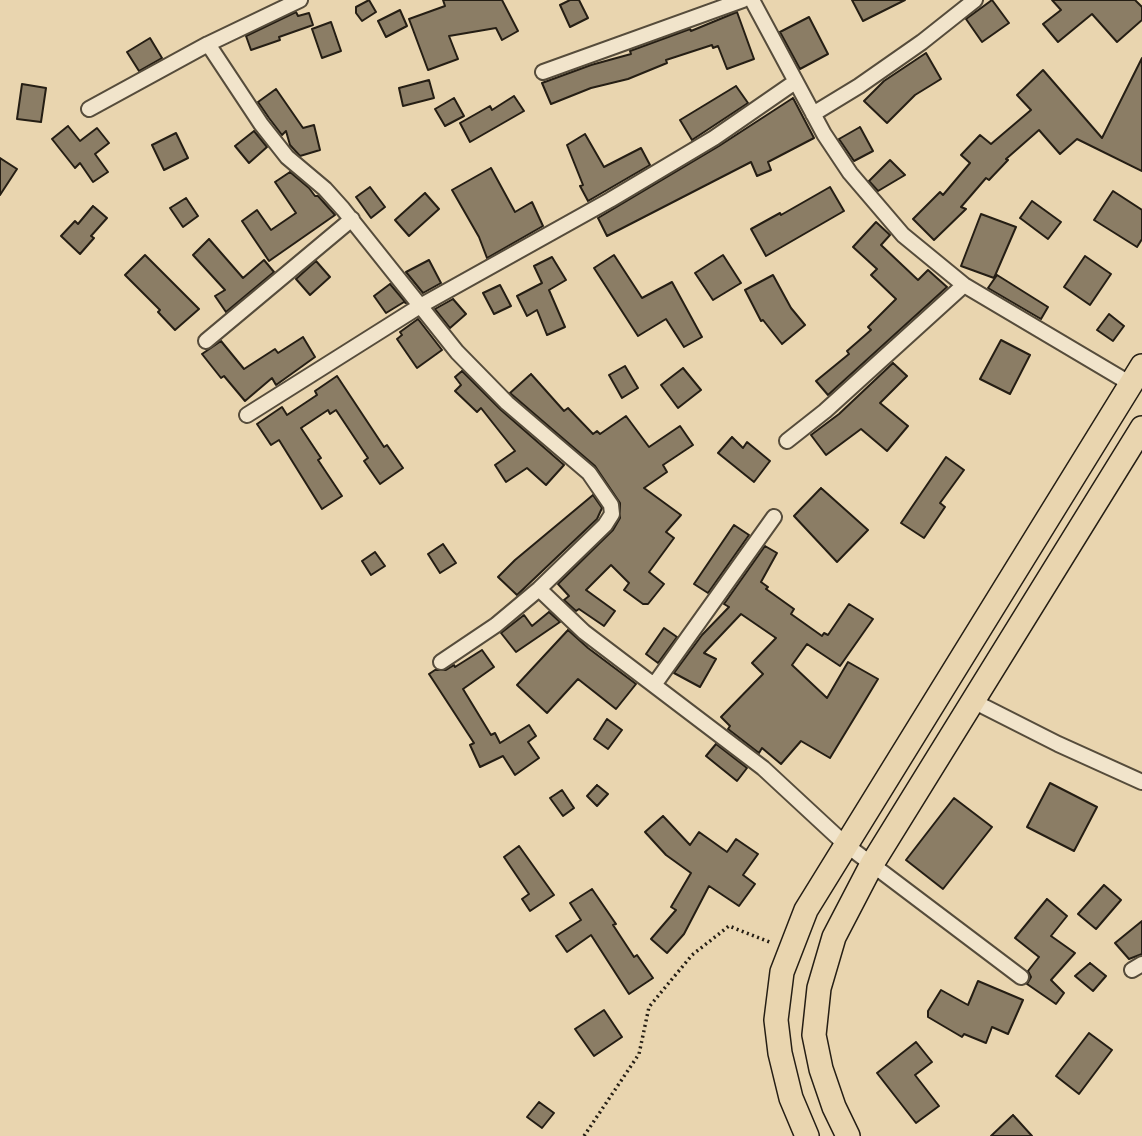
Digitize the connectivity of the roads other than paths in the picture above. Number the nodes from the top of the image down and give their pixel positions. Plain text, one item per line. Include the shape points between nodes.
1 (300, 0) edge
2 (743, 0) edge
3 (752, 0) edge
4 (975, 0) edge
5 (208, 44) junction
6 (543, 72) dead end
7 (796, 82) junction
8 (89, 109) dead end
9 (813, 114) junction
10 (352, 219) junction
11 (964, 285) junction
12 (421, 306) junction
13 (206, 341) dead end
14 (1137, 375) edge
15 (247, 415) dead end
16 (1142, 428) edge
17 (787, 441) dead end
18 (774, 517) dead end
19 (539, 589) junction
20 (441, 662) dead end
21 (654, 685) junction
22 (973, 701) junction
23 (1142, 782) edge
24 (845, 844) junction
25 (872, 864) junction
26 (1021, 977) dead end
27 (807, 1136) edge
28 (848, 1136) edge

1 - 5 street
2 - 6 street
3 - 7 street
4 - 9 street via 922,42
5 - 8 street
5 - 10 street via 287,157
7 - 9 street
7 - 12 street via 703,145
9 - 11 street via 850,173 903,235
10 - 12 street
10 - 13 street
11 - 14 street
11 - 17 street
12 - 15 street
12 - 19 street via 457,352 507,403 589,473 611,505 606,525
14 - 24 main road
16 - 22 main road
18 - 21 street
19 - 20 street
19 - 21 street via 584,632
21 - 24 street via 762,768
22 - 23 street
22 - 25 main road
24 - 25 street
24 - 27 main road via 806,910 785,965 776,1020 791,1098
25 - 26 street
25 - 28 main road via 834,937 819,988 814,1035 821,1069

